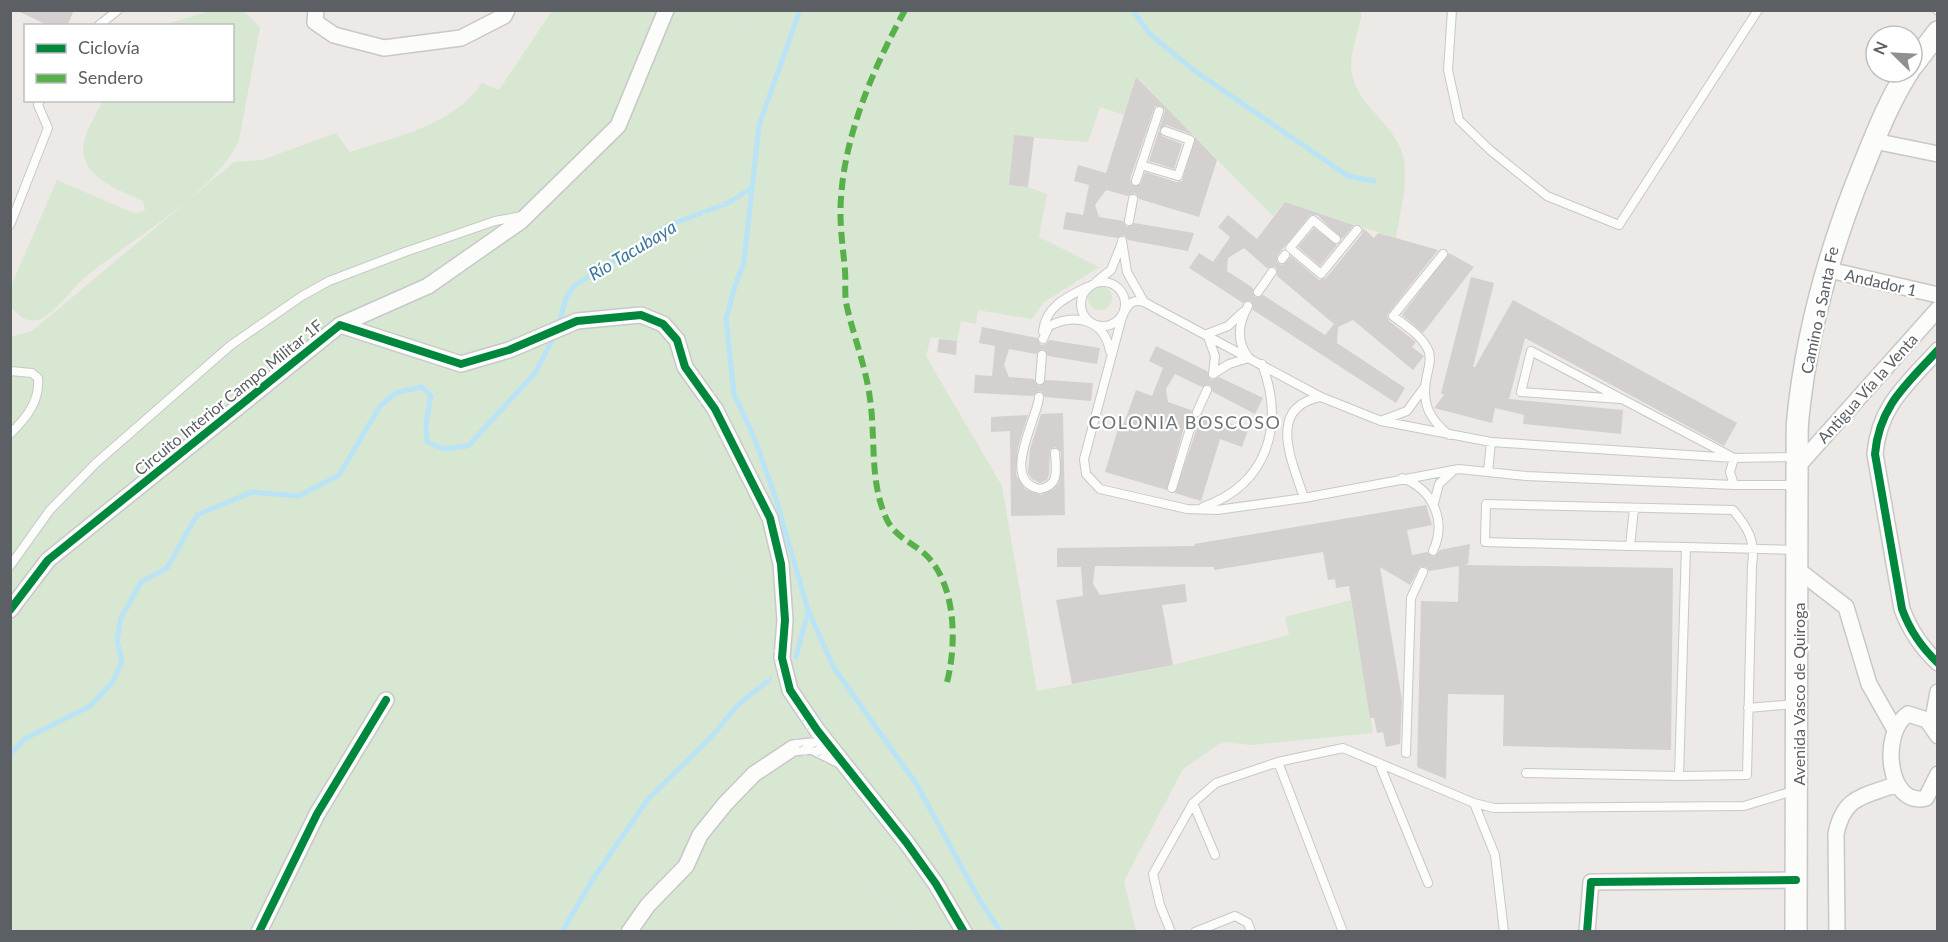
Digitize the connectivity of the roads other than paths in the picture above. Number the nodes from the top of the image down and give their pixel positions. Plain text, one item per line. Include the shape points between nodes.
1 (118, 10) edge
2 (316, 10) edge
3 (507, 10) edge
4 (666, 10) edge
5 (1452, 10) edge
6 (1758, 10) edge
7 (100, 24) edge
8 (1938, 33) edge
9 (1924, 51) edge
10 (1902, 84) edge
11 (39, 102) edge
12 (1159, 111) dead end
13 (1166, 131) dead end
14 (1874, 141) junction
15 (1938, 153) edge
16 (1141, 165) junction
17 (1136, 181) dead end
18 (1133, 199) dead end
19 (526, 215) junction
20 (1129, 221) dead end
21 (10, 225) edge
22 (1357, 230) dead end
23 (1336, 239) dead end
24 (1443, 254) dead end
25 (1825, 269) junction
26 (1272, 272) dead end
27 (1092, 284) junction
28 (1119, 289) junction
29 (1258, 292) dead end
30 (1938, 296) edge
31 (1144, 302) junction
32 (1938, 309) edge
33 (1125, 310) junction
34 (1092, 323) junction
35 (340, 325) junction
36 (1207, 334) junction
37 (1938, 350) edge
38 (1110, 354) junction
39 (1042, 355) dead end
40 (1249, 358) junction
41 (1262, 364) junction
42 (10, 371) edge
43 (1040, 380) dead end
44 (1425, 384) junction
45 (1207, 390) dead end
46 (1039, 397) dead end
47 (1322, 398) junction
48 (1621, 399) junction
49 (1197, 412) dead end
50 (1381, 421) junction
51 (1190, 429) dead end
52 (10, 434) edge
53 (1450, 436) junction
54 (1491, 442) junction
55 (1056, 453) dead end
56 (1734, 458) junction
57 (1453, 470) junction
58 (1797, 470) junction
59 (1488, 472) junction
60 (1401, 478) junction
61 (1734, 485) junction
62 (1172, 488) dead end
63 (1304, 498) junction
64 (1434, 503) junction
65 (1634, 509) junction
66 (1187, 510) junction
67 (1630, 546) junction
68 (1686, 547) junction
69 (1755, 548) junction
70 (1433, 551) dead end
71 (1798, 560) junction
72 (10, 566) edge
73 (1423, 572) dead end
74 (10, 610) edge
75 (1938, 663) edge
76 (1938, 692) edge
77 (386, 700) dead end
78 (1798, 704) junction
79 (1748, 708) junction
80 (1894, 728) junction
81 (1935, 730) edge
82 (1406, 753) dead end
83 (843, 761) junction
84 (1278, 762) junction
85 (1379, 763) junction
86 (1526, 773) dead end
87 (1938, 774) edge
88 (1679, 776) junction
89 (1897, 784) junction
90 (1798, 789) junction
91 (1932, 802) edge
92 (1193, 803) junction
93 (1474, 803) junction
94 (1215, 855) dead end
95 (1796, 880) junction
96 (1428, 883) dead end
97 (259, 932) edge
98 (629, 932) edge
99 (964, 932) edge
100 (1171, 932) edge
101 (1195, 932) edge
102 (1251, 932) edge
103 (1343, 932) edge
104 (1504, 932) edge
105 (1587, 932) edge
106 (1796, 932) edge
107 (1837, 932) edge

1 - 7 lane
2 - 3 street via 315,22 334,35 384,48 461,38 504,16
4 - 19 street via 618,126
5 - 6 lane via 1448,70 1459,120 1547,196 1619,225
8 - 9 main road
10 - 14 main road, Camino a Santa Fe
11 - 21 lane via 48,128
12 - 16 lane
13 - 16 lane via 1190,140 1178,177
14 - 15 street
14 - 25 main road, Camino a Santa Fe
16 - 17 lane
18 - 20 lane
19 - 35 street via 428,286
19 - 72 lane via 495,221 405,252 329,280 302,296 231,345 96,463 50,510
22 - 23 lane via 1321,274 1290,248 1312,220
24 - 44 lane via 1393,316 1420,338 1428,351
25 - 30 street, Andador 1
25 - 58 main road, Camino a Santa Fe via 1808,346 1798,419
26 - 29 lane
27 - 28 lane via 1113,283
27 - 31 lane via 1111,270 1122,241 1127,272
27 - 34 lane via 1081,302
27 - 34 lane via 1054,307 1044,324 1043,339 1049,326 1059,320 1075,318
28 - 31 lane
28 - 33 lane via 1124,294
31 - 33 lane via 1131,302
31 - 36 lane
32 - 58 street, Antigua Vía la Venta
33 - 34 lane via 1108,326
33 - 38 lane
34 - 38 lane via 1104,336
35 - 74 street, Circuito Interior Campo Militar 1F via 48,560
35 - 83 street, Circuito Interior Campo Militar 1F via 461,364 509,350 577,321 649,317 663,324 677,340 685,367 715,409 764,503 775,533 785,606 785,679 795,699
36 - 40 lane
36 - 40 lane via 1215,356 1214,374
36 - 40 lane via 1228,326 1248,306 1239,332
37 - 75 street via 1893,399 1877,436 1875,454 1902,609 1910,630
38 - 66 lane via 1084,459 1086,474 1106,491
39 - 43 lane
40 - 41 lane
41 - 47 lane
41 - 66 lane via 1271,393 1273,422 1259,464 1228,496
42 - 52 lane via 32,373 38,378 39,387 32,409
44 - 50 lane via 1407,411
44 - 53 lane via 1429,414
45 - 49 lane
46 - 55 lane via 1023,451 1023,477 1029,486 1040,489 1053,483
47 - 50 lane
47 - 63 lane via 1300,406 1287,428 1288,447
48 - 48 lane via 1591,383 1531,351 1521,392
48 - 56 lane
50 - 53 lane
51 - 62 lane
53 - 54 lane
54 - 56 lane
54 - 59 lane
56 - 58 lane
56 - 61 lane via 1730,472
57 - 59 lane
57 - 60 lane
57 - 64 lane via 1439,484
58 - 61 lane
58 - 71 main road, Avenida Vasco de Quiroga
59 - 61 lane
60 - 63 lane
60 - 64 lane via 1419,486
63 - 66 lane via 1217,510
64 - 70 lane via 1439,540
65 - 67 lane
65 - 67 lane via 1486,504 1485,542
65 - 69 lane via 1733,510 1748,528
67 - 68 lane
68 - 69 lane
68 - 88 lane
69 - 71 lane
69 - 79 lane
71 - 78 main road, Avenida Vasco de Quiroga
71 - 80 street via 1846,607 1869,684
73 - 82 lane via 1411,597
76 - 81 street
77 - 97 street via 316,814
78 - 79 lane
78 - 90 main road, Avenida Vasco de Quiroga
79 - 88 lane via 1747,775
80 - 81 street via 1908,714 1921,716
80 - 89 street via 1892,755
83 - 98 street via 812,746 793,748 754,774 700,835 686,866 648,905
83 - 99 street, Circuito Interior Campo Militar 1F via 936,884
84 - 85 lane via 1343,748
84 - 92 lane via 1216,783
84 - 103 lane
85 - 93 lane
85 - 96 lane
86 - 88 lane
87 - 91 street
89 - 91 street via 1910,797
89 - 107 street via 1845,806 1839,819
90 - 93 lane via 1744,806 1494,808
90 - 95 main road, Avenida Vasco de Quiroga
92 - 94 lane
92 - 100 lane via 1154,874
93 - 104 lane via 1496,855
95 - 105 street via 1591,882
95 - 106 main road, Avenida Vasco de Quiroga
101 - 102 lane via 1235,916 1248,923

